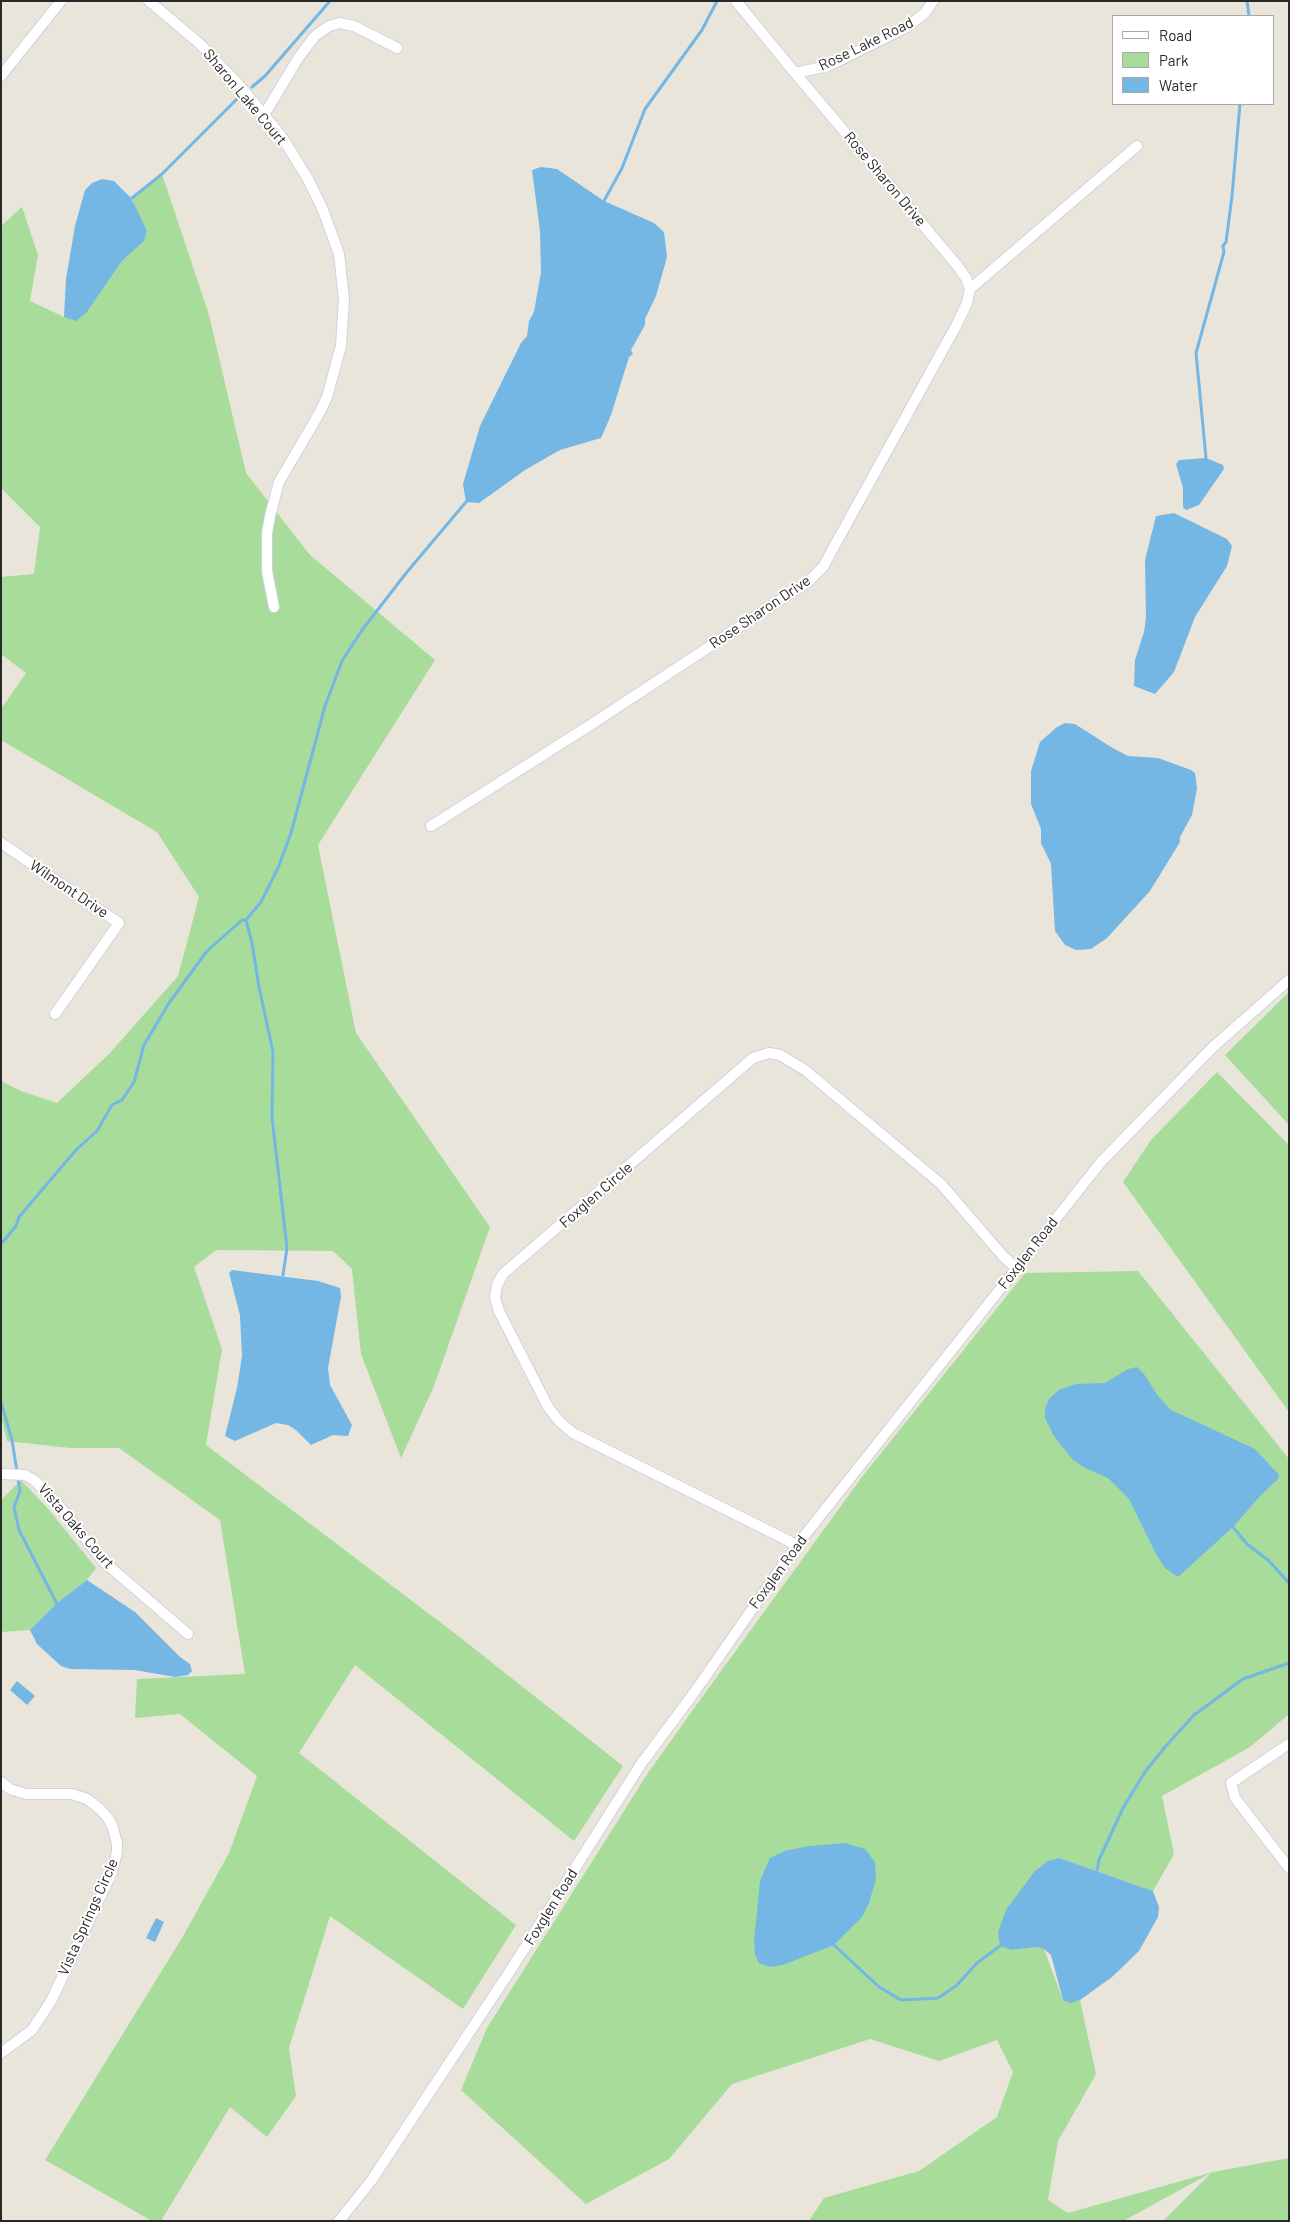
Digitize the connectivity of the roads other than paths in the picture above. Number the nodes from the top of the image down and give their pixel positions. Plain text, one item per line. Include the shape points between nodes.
1 (61, 1) edge
2 (150, 1) edge
3 (736, 1) edge
4 (933, 1) edge
5 (397, 48) dead end
6 (795, 73) junction
7 (1, 76) edge
8 (264, 115) junction
9 (1137, 146) dead end
10 (970, 289) junction
11 (274, 607) dead end
12 (431, 826) dead end
13 (1, 843) edge
14 (1289, 980) edge
15 (55, 1014) dead end
16 (1016, 1268) junction
17 (6, 1474) edge
18 (797, 1545) junction
19 (188, 1634) dead end
20 (1289, 1744) edge
21 (2, 1783) edge
22 (1289, 1868) edge
23 (1, 2053) edge
24 (339, 2221) edge

1 - 7 street
2 - 8 street, Sharon Lake Court via 200,44
3 - 6 street
4 - 6 street, Rose Lake Road via 925,13 907,27 828,66
5 - 8 street via 354,26 340,23 329,26 315,36 299,57
6 - 10 street, Rose Sharon Drive via 956,264
8 - 11 street, Sharon Lake Court via 282,137 324,210 339,254 344,300 341,346 328,397 279,482 270,516 267,571
9 - 10 street
10 - 12 street, Rose Sharon Drive via 956,326 835,546 823,567 809,581
13 - 15 street, Wilmont Drive via 119,923
14 - 16 street, Foxglen Road via 1213,1047 1134,1127 1101,1162
16 - 18 street, Foxglen Road
16 - 18 street, Foxglen Circle via 941,1184 805,1070 780,1055 768,1054 753,1058 503,1274 496,1292 499,1311 548,1407 559,1421 573,1432
17 - 19 street, Vista Oaks Court via 25,1475 34,1480 102,1561
18 - 24 street, Foxglen Road via 692,1697 641,1764 512,1968 371,2181
20 - 22 street via 1231,1783 1235,1798
21 - 23 street, Vista Springs Circle via 26,1794 72,1794 95,1804 112,1825 117,1852 112,1872 43,2014 32,2030

